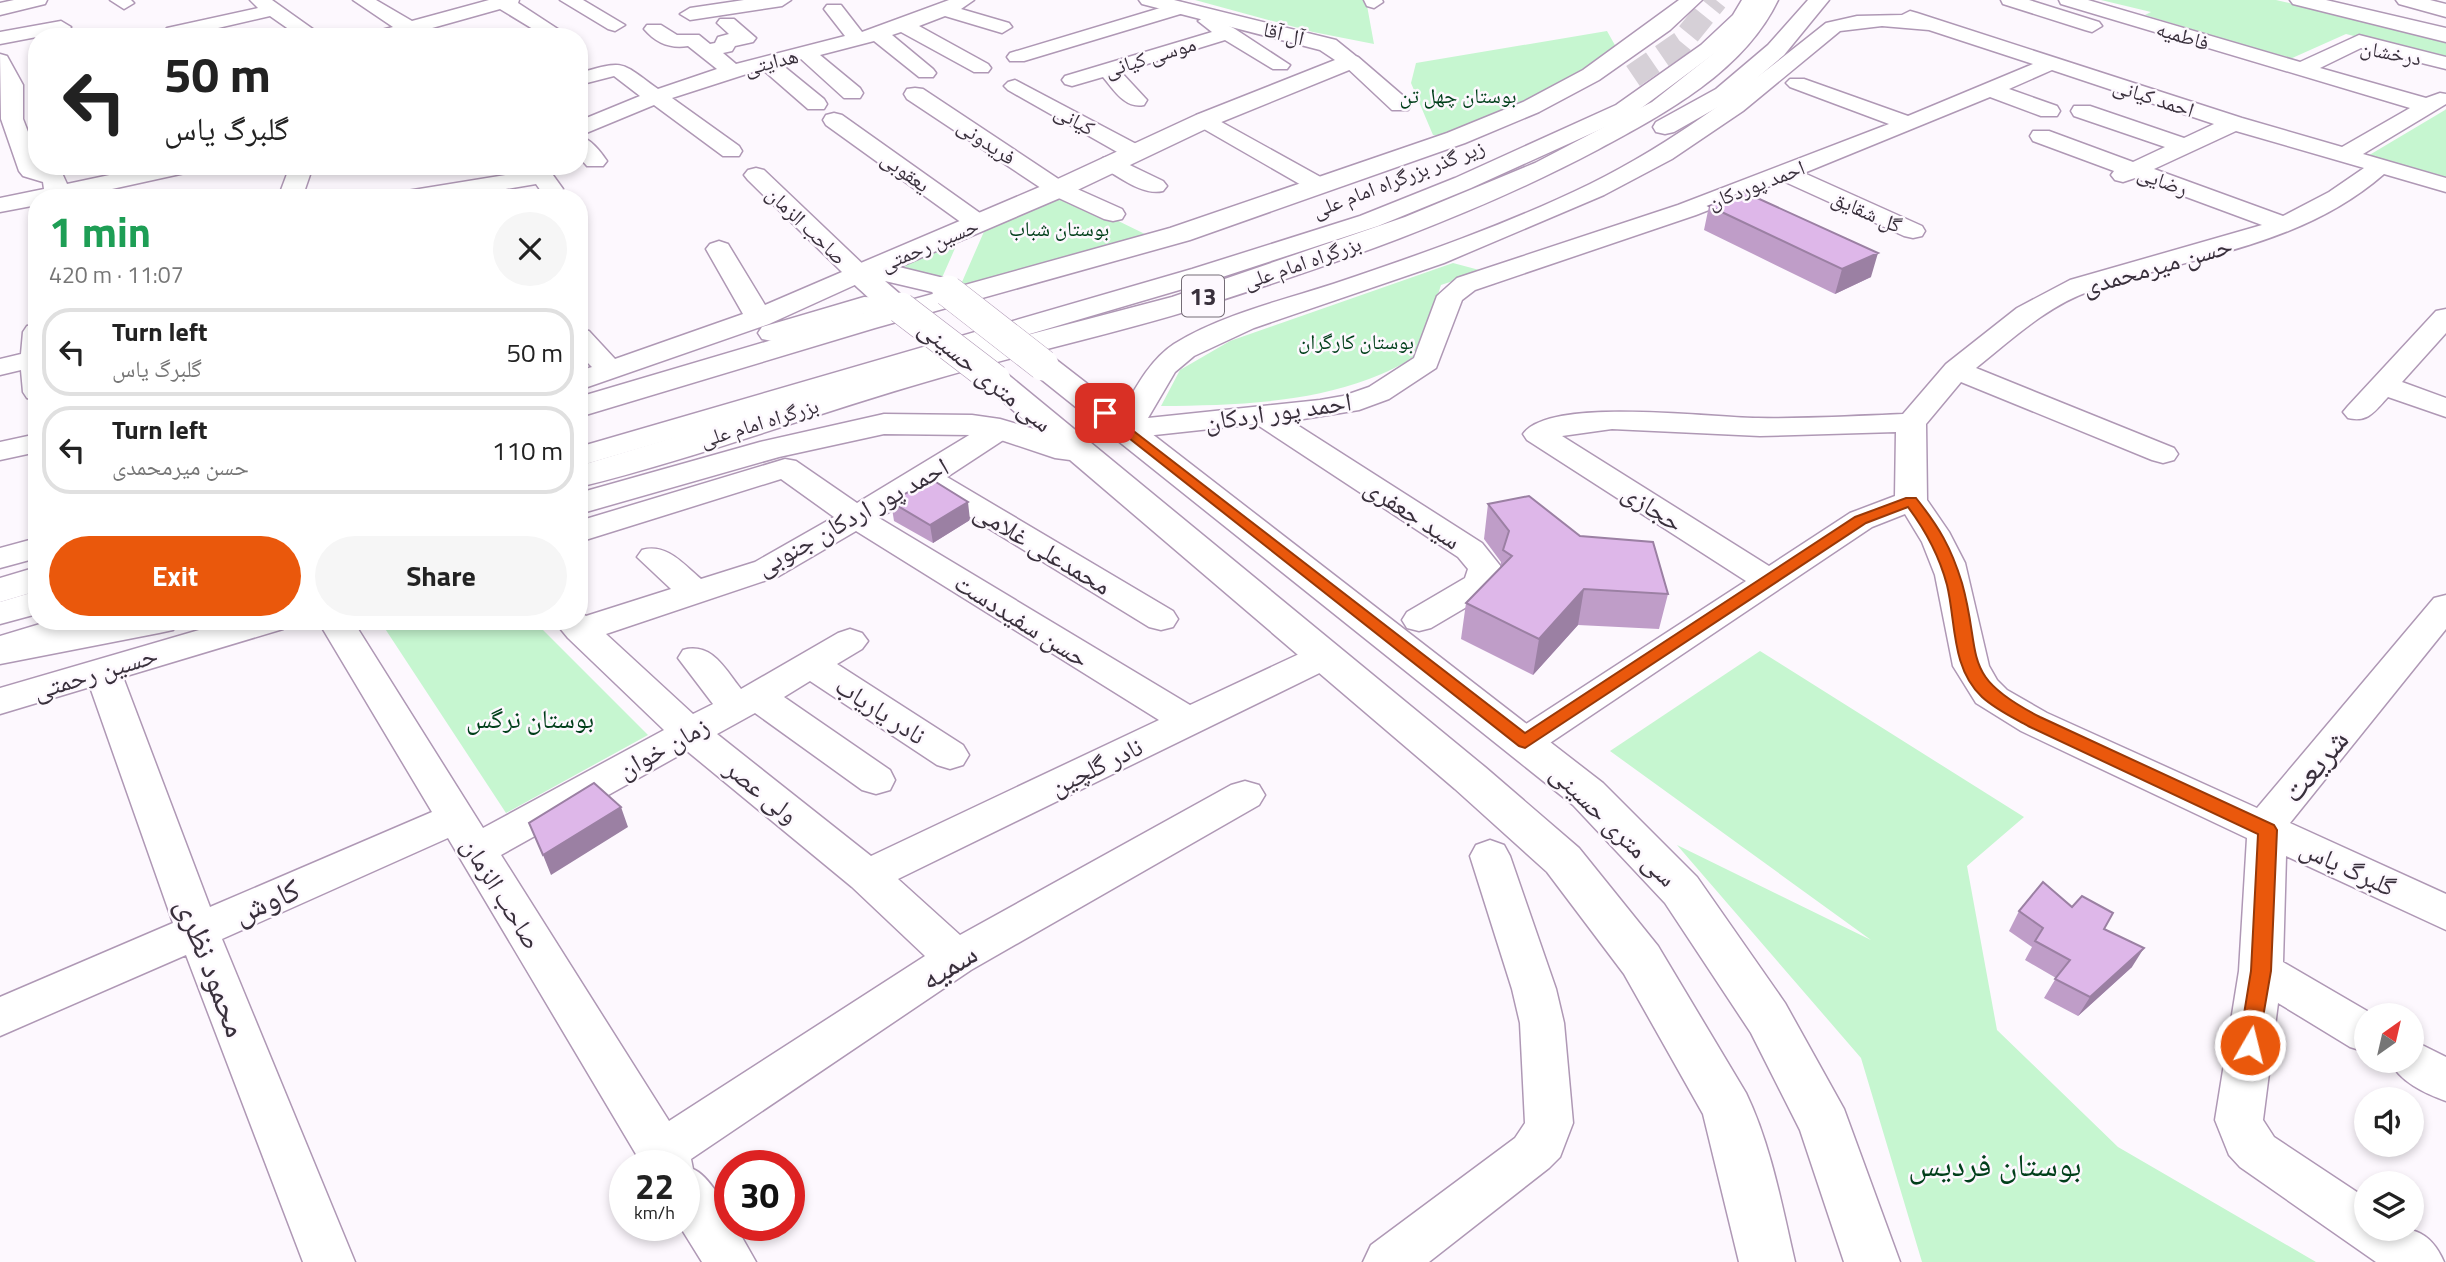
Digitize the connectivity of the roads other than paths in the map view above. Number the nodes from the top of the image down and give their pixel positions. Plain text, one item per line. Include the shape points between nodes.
1 (38, 0) edge
2 (247, 0) edge
3 (362, 0) edge
4 (569, 0) edge
5 (782, 0) edge
6 (965, 0) edge
7 (1149, 0) edge
8 (1675, 0) edge
9 (1692, 0) edge
10 (1751, 0) edge
11 (1768, 0) edge
12 (2010, 0) edge
13 (2284, 0) edge
14 (2300, 0) edge
15 (2406, 0) edge
16 (1864, 1) edge
17 (494, 2) edge
18 (1816, 2) edge
19 (10, 4) edge
20 (266, 5) edge
21 (2359, 7) edge
22 (2064, 8) edge
23 (834, 9) dead end
24 (1185, 9) junction
25 (945, 10) junction
26 (2446, 11) edge
27 (691, 15) dead end
28 (911, 17) junction
29 (2446, 18) edge
30 (727, 23) dead end
31 (1931, 24) junction
32 (615, 25) dead end
33 (2037, 25) dead end
34 (1662, 26) junction
35 (61, 27) dead end
36 (1002, 27) dead end
37 (55, 28) edge
38 (300, 28) edge
39 (409, 28) joint
40 (543, 28) edge
41 (654, 29) dead end
42 (28, 33) edge
43 (1228, 33) junction
44 (878, 34) junction
45 (2013, 34) dead end
46 (2446, 34) edge
47 (1821, 36) junction
48 (0, 38) edge
49 (857, 39) junction
50 (2136, 39) dead end
51 (1990, 43) junction
52 (708, 50) junction
53 (1776, 50) junction
54 (805, 52) junction
55 (2328, 56) junction
56 (1017, 57) dead end
57 (0, 60) edge
58 (1351, 61) junction
59 (766, 62) junction
60 (2052, 63) junction
61 (2446, 63) edge
62 (1280, 65) dead end
63 (2367, 67) dead end
64 (981, 68) dead end
65 (1106, 69) junction
66 (2299, 70) junction
67 (732, 71) junction
68 (926, 73) dead end
69 (588, 77) edge
70 (1631, 77) joint
71 (1072, 80) dead end
72 (28, 82) edge
73 (1797, 83) dead end
74 (12, 85) junction
75 (1015, 86) dead end
76 (1991, 90) junction
77 (852, 93) dead end
78 (915, 94) dead end
79 (2438, 94) edge
80 (655, 98) junction
81 (1136, 100) dead end
82 (816, 104) dead end
83 (588, 105) edge
84 (1400, 105) dead end
85 (2049, 111) dead end
86 (2082, 111) dead end
87 (612, 115) junction
88 (28, 117) edge
89 (834, 120) dead end
90 (1205, 120) junction
91 (9, 122) edge
92 (2235, 123) junction
93 (588, 125) edge
94 (1908, 132) junction
95 (2041, 136) dead end
96 (2185, 146) junction
97 (731, 151) dead end
98 (1135, 152) junction
99 (588, 153) edge
100 (2343, 156) junction
101 (596, 161) dead end
102 (1111, 163) junction
103 (28, 164) edge
104 (2379, 167) junction
105 (1783, 173) junction
106 (2125, 174) junction
107 (138, 175) edge
108 (756, 175) dead end
109 (91, 184) edge
110 (1318, 185) dead end
111 (2446, 185) edge
112 (1155, 186) dead end
113 (57, 189) edge
114 (477, 189) edge
115 (551, 189) dead end
116 (1058, 189) junction
117 (1651, 191) dead end
118 (28, 196) edge
119 (0, 205) edge
120 (1687, 210) junction
121 (1113, 214) dead end
122 (978, 223) junction
123 (2284, 225) junction
124 (1913, 231) dead end
125 (719, 249) dead end
126 (1156, 263) joint
127 (865, 272) junction
128 (945, 288) junction
129 (1455, 290) joint
130 (1182, 303) junction
131 (899, 306) junction
132 (2446, 317) edge
133 (759, 318) junction
134 (588, 347) edge
135 (28, 354) edge
136 (0, 367) edge
137 (610, 370) junction
138 (1956, 370) junction
139 (588, 378) edge
140 (588, 380) edge
141 (2383, 385) junction
142 (588, 404) edge
143 (2358, 412) dead end
144 (2440, 413) edge
145 (1263, 416) junction
146 (588, 419) edge
147 (1911, 423) junction
148 (1000, 429) junction
149 (1126, 429) junction
150 (588, 441) edge
151 (28, 445) edge
152 (0, 452) edge
153 (588, 454) edge
154 (2163, 454) dead end
155 (1093, 462) junction
156 (588, 474) edge
157 (926, 477) junction
158 (588, 501) edge
159 (1911, 501) junction
160 (857, 518) junction
161 (588, 529) edge
162 (28, 550) edge
163 (654, 557) dead end
164 (0, 558) edge
165 (1768, 580) junction
166 (28, 582) edge
167 (0, 590) edge
168 (696, 592) junction
169 (28, 605) edge
170 (0, 613) edge
171 (2442, 616) edge
172 (1161, 619) dead end
173 (28, 620) edge
174 (1419, 620) dead end
175 (588, 622) edge
176 (0, 628) edge
177 (66, 630) edge
178 (110, 630) edge
179 (239, 630) edge
180 (341, 630) edge
181 (579, 630) edge
182 (850, 641) dead end
183 (0, 650) edge
184 (1325, 656) junction
185 (696, 658) dead end
186 (812, 665) junction
187 (102, 669) junction
188 (0, 701) edge
189 (746, 701) junction
190 (1188, 721) junction
191 (689, 732) junction
192 (1525, 741) junction
193 (950, 755) dead end
194 (876, 780) dead end
195 (1245, 795) dead end
196 (2267, 830) junction
197 (466, 834) junction
198 (1490, 856) dead end
199 (867, 876) junction
200 (2446, 913) edge
201 (197, 929) junction
202 (956, 958) junction
203 (2261, 971) junction
204 (0, 1017) edge
205 (2354, 1026) edge
206 (2424, 1067) edge
207 (2446, 1081) edge
208 (660, 1150) edge
209 (698, 1150) edge
210 (700, 1214) edge
211 (2354, 1218) edge
212 (2387, 1241) edge
213 (330, 1262) edge
214 (730, 1262) edge
215 (1389, 1262) edge
216 (1767, 1262) edge
217 (1872, 1262) edge
218 (2418, 1262) edge

1 - 19 street
2 - 20 street via 168,25
3 - 39 street
4 - 32 street
5 - 27 street
6 - 25 street, هدایتی
7 - 24 main road, آل آقا
8 - 34 main road
9 - 34 main road
10 - 153 street via 1741,18 1709,49 1624,110 1369,221 1201,275
11 - 130 main road, بزرگراه امام علی / 13 via 1756,24 1722,58 1660,107 1544,168 1415,223
12 - 22 street
13 - 21 main road
14 - 21 main road
15 - 26 main road
16 - 31 street, احمد کیانی
17 - 39 street
17 - 40 street
18 - 53 main road
20 - 38 street
21 - 29 main road
21 - 46 main road
22 - 33 street
22 - 50 street
22 - 66 street, فاطمیه via 2094,8
23 - 49 street
24 - 43 street
24 - 56 street
24 - 58 main road, آل آقا via 1328,45
25 - 28 street, هدایتی
25 - 36 street
28 - 44 street, هدایتی
28 - 64 street
30 - 52 street via 746,38
31 - 47 street via 1853,21
31 - 51 street, احمد کیانی
34 - 142 main road via 1591,75 1531,107 1367,171 1180,234
35 - 37 street
41 - 52 street via 674,42 692,39
42 - 48 street
43 - 62 street
43 - 65 street, موسی کیانی
44 - 49 street, هدایتی
44 - 68 street
45 - 51 street
47 - 53 street
47 - 149 street via 1735,106 1664,153 1596,190 1435,258 1244,322 1184,351 1164,367
49 - 54 street, هدایتی
51 - 60 street, احمد کیانی
52 - 67 street
53 - 130 main road via 1724,94 1523,201 1397,247
54 - 59 street, هدایتی
54 - 77 street
55 - 61 street, درخشان via 2359,41
55 - 63 street
55 - 66 street, درخشان
57 - 74 street
58 - 84 street, آل آقا
58 - 90 main road, حسین رحمتی
59 - 67 street, هدایتی
59 - 82 street
60 - 76 street, احمد پوردکان
60 - 92 street, احمد کیانی
65 - 71 street, موسی کیانی
65 - 81 street
66 - 79 street, فاطمیه
67 - 80 street, هدایتی
69 - 80 street via 617,69
70 - 126 main road, زیر گذر بزرگراه امام علی / 13 via 1525,128 1345,201
70 - 150 street via 1593,110 1428,186 1352,214
72 - 74 street
73 - 94 street
74 - 91 street
75 - 98 street, کیانی
76 - 85 street
76 - 94 street, احمد پوردکان
78 - 116 street, فریدونی
79 - 100 street
80 - 87 street, هدایتی
80 - 97 street
83 - 87 street
86 - 96 street
87 - 93 street, هدایتی
88 - 91 street
89 - 122 street, یعقوبی
90 - 98 main road, حسین رحمتی
90 - 110 street
91 - 103 street
92 - 96 street
92 - 100 street, احمد کیانی
94 - 105 street, احمد پوردکان
95 - 106 street, رضایی
96 - 106 street
98 - 102 main road, حسین رحمتی
99 - 101 street
100 - 104 street, احمد کیانی
102 - 112 street
102 - 116 main road, حسین رحمتی
104 - 111 street, احمد کیانی
104 - 123 street, حسن میرمحمدی
105 - 120 street, احمد پوردکان
105 - 124 street, گل شقایق
106 - 123 street, رضایی
107 - 109 street
108 - 127 street, صاحب الزمان
109 - 113 street
114 - 115 street via 542,176
116 - 121 street, فریدونی
116 - 122 main road, حسین رحمتی
117 - 120 street
118 - 119 street
120 - 129 street, احمد پوردکان
122 - 127 main road, حسین رحمتی
122 - 128 main road
123 - 138 street, حسن میرمحمدی via 2079,286 2027,314
125 - 133 street
126 - 146 main road, بزرگراه امام علی / 13
127 - 128 main road, سی متری حسینی
127 - 131 main road, سی متری حسینی
127 - 133 street, حسین رحمتی
128 - 149 main road, سی متری حسینی, bridge
129 - 145 street, احمد پور اردکان via 1426,362 1379,393 1349,404
130 - 156 main road, بزرگراه امام علی / 13 via 928,371
131 - 140 street via 853,308 631,378
131 - 155 main road, سی متری حسینی, bridge
132 - 141 street
133 - 137 street, حسین رحمتی
134 - 137 street
135 - 136 street
137 - 139 street, حسین رحمتی
138 - 147 street, حسن میرمحمدی
138 - 154 street
141 - 143 street
141 - 144 street
145 - 149 street, احمد پور اردکان
145 - 174 street, سید جعفری via 1470,550 1485,568 1480,584
147 - 159 street
147 - 165 street, حجازی via 1747,428 1609,418 1582,420 1538,433
148 - 155 main road
148 - 157 street, احمد پور اردکان جنوبی
148 - 158 main road via 932,422 884,424 772,449
149 - 192 main road, سی متری حسینی
151 - 152 street
155 - 184 main road, سی متری حسینی
157 - 160 street, احمد پور اردکان جنوبی
157 - 172 street, محمدعلی غلامی
159 - 165 street via 1861,520
159 - 196 street, گلبرگ یاس via 1938,536 1954,584 1968,664 1986,691 2034,722
160 - 161 street, حسن سفیددست via 785,468
160 - 168 street, احمد پور اردکان جنوبی via 767,569
160 - 190 street, حسن سفیددست
162 - 164 street
163 - 168 street
165 - 192 street
166 - 167 main road
168 - 175 street, احمد پور اردکان جنوبی
169 - 170 street
171 - 196 street, شریعت via 2276,810
173 - 176 street
177 - 183 main road
178 - 183 main road
179 - 187 street, حسین رحمتی
180 - 197 street, صاحب الزمان
181 - 191 street, ولی عصر
182 - 186 street, زمان خوان
184 - 190 street, نادر گلچین
184 - 216 main road, سی متری حسینی via 1563,860 1642,960 1728,1109
185 - 189 street
186 - 189 street, زمان خوان
186 - 193 street, نادر یاریاب
187 - 188 street, حسین رحمتی
187 - 201 street, محمود نظری
189 - 191 street, زمان خوان
189 - 194 street
190 - 199 street, نادر گلچین
191 - 197 street, زمان خوان
191 - 199 street, ولی عصر
192 - 217 main road, سی متری حسینی via 1588,794 1681,890 1768,1018 1825,1126
195 - 202 street, سمیه
196 - 200 street, گلبرگ یاس
196 - 203 street, شریعت
197 - 201 street, کاوش
197 - 208 street, صاحب الزمان
198 - 215 street via 1542,1023 1549,1123 1543,1142 1532,1153
199 - 202 street, ولی عصر
201 - 204 street, کاوش
201 - 213 street, محمود نظری
202 - 209 street, سمیه
203 - 205 street
203 - 211 street, شریعت via 2239,1120 2246,1140
206 - 207 street
210 - 214 street, صاحب الزمان
212 - 218 street, شریعت

